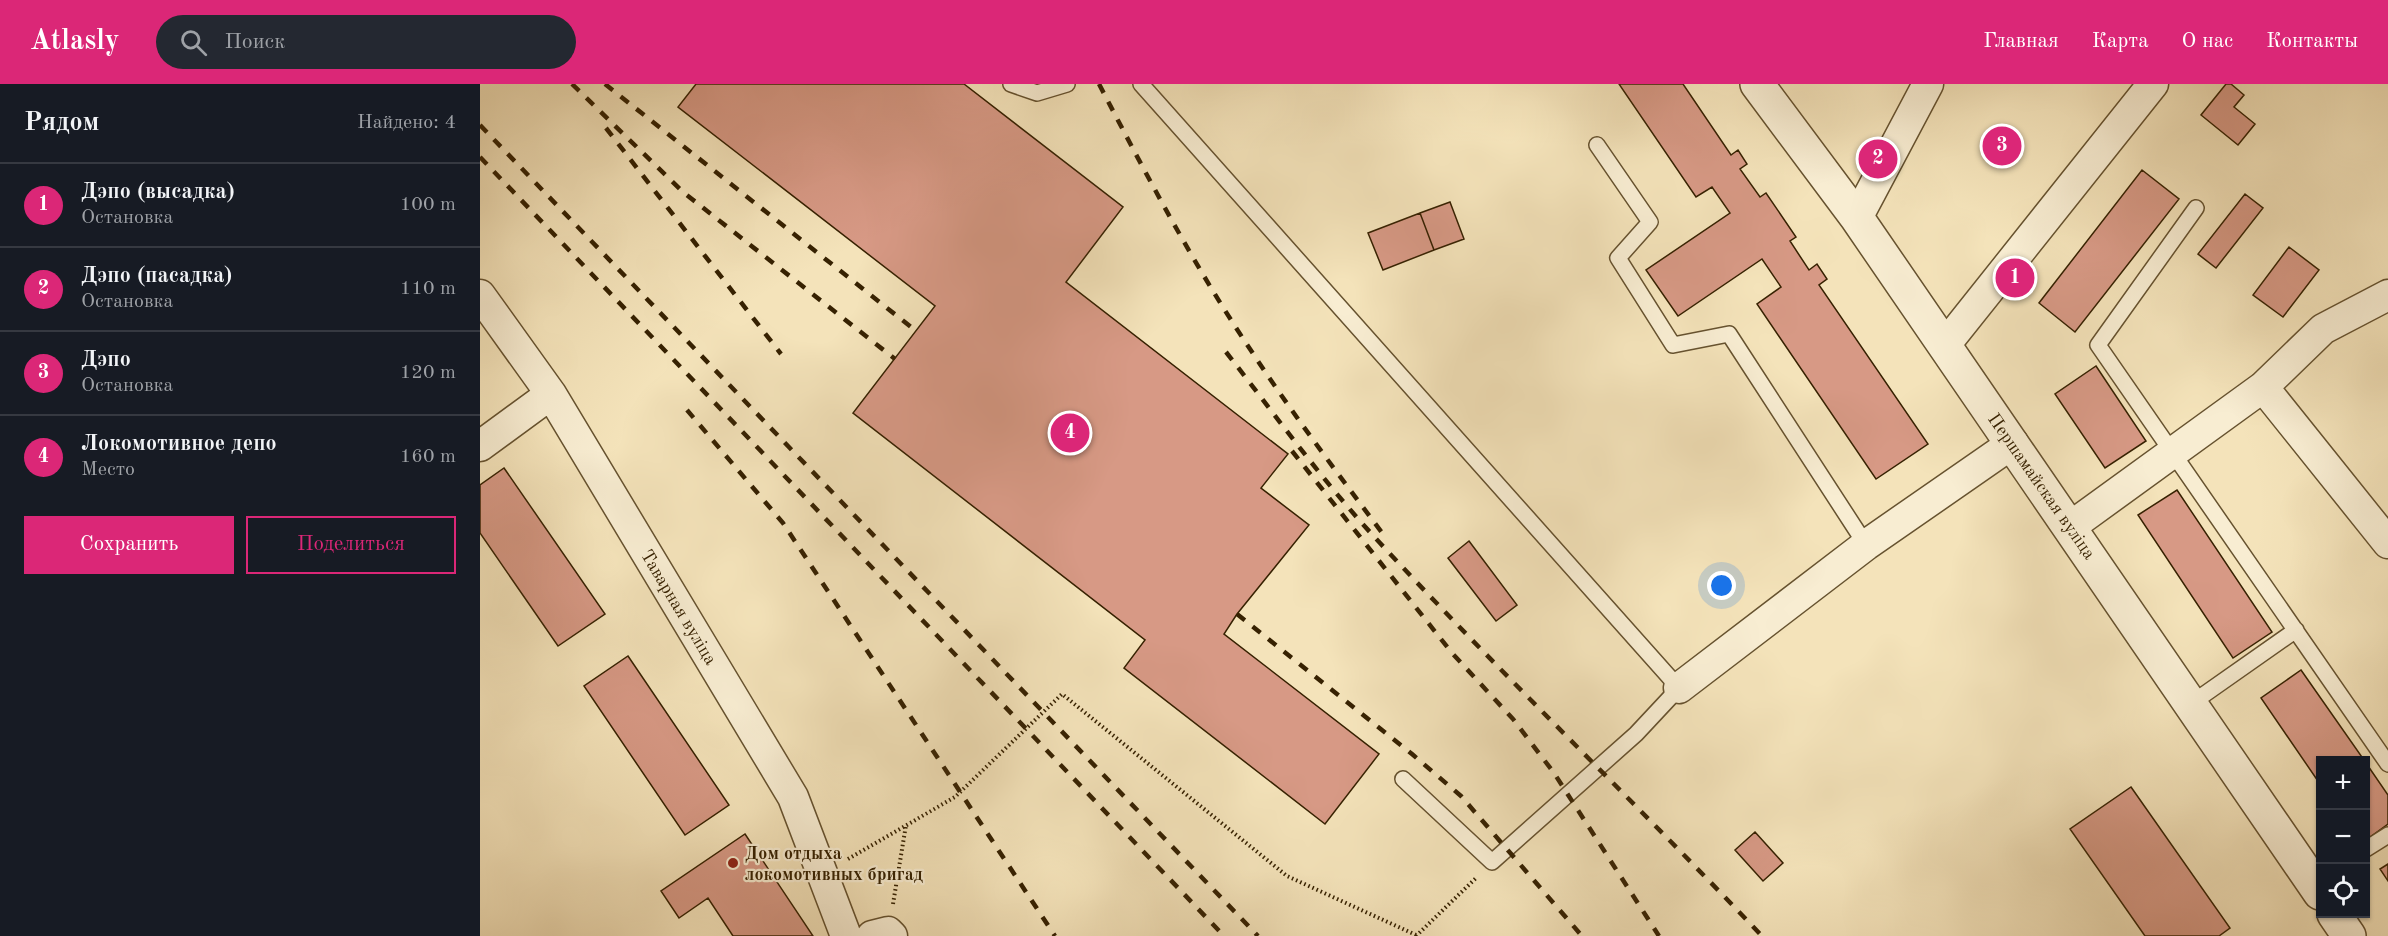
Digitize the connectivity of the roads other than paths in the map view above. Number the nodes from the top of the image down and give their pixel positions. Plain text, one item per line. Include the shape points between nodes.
1 (1011, 84) edge
2 (1068, 84) edge
3 (1141, 84) edge
4 (1757, 84) edge
5 (1928, 84) edge
6 (2153, 84) edge
7 (1597, 145) dead end
8 (2196, 208) dead end
9 (1857, 218) junction
10 (480, 295) edge
11 (2388, 295) edge
12 (1945, 345) junction
13 (2263, 387) junction
14 (551, 394) junction
15 (2013, 443) junction
16 (480, 446) edge
17 (2173, 452) junction
18 (2070, 527) junction
19 (2388, 543) edge
20 (1866, 545) junction
21 (2296, 630) junction
22 (1679, 688) junction
23 (2192, 703) junction
24 (2388, 764) edge
25 (1402, 779) dead end
26 (2388, 835) edge
27 (2370, 846) edge
28 (2316, 882) edge
29 (2337, 918) edge
30 (846, 936) edge
31 (2349, 936) edge

1 - 2 lane via 1037,93
3 - 22 lane
4 - 9 street, Першамайская вуліца
5 - 9 street
6 - 12 street
7 - 20 lane via 1650,222 1618,258 1673,345 1728,334
8 - 17 lane via 2098,345
9 - 12 street, Першамайская вуліца
10 - 14 street, Таварная вуліца
11 - 13 street via 2323,329
12 - 15 street, Першамайская вуліца
13 - 17 street
13 - 19 street
14 - 16 street
14 - 30 street, Таварная вуліца via 793,797
15 - 18 street, Першамайская вуліца
15 - 20 street
17 - 18 street
17 - 21 lane
18 - 23 street, Першамайская вуліца
20 - 22 street
21 - 23 lane
21 - 24 lane
22 - 25 lane via 1636,734 1492,862
23 - 28 street, Першамайская вуліца
26 - 27 lane
29 - 31 street

